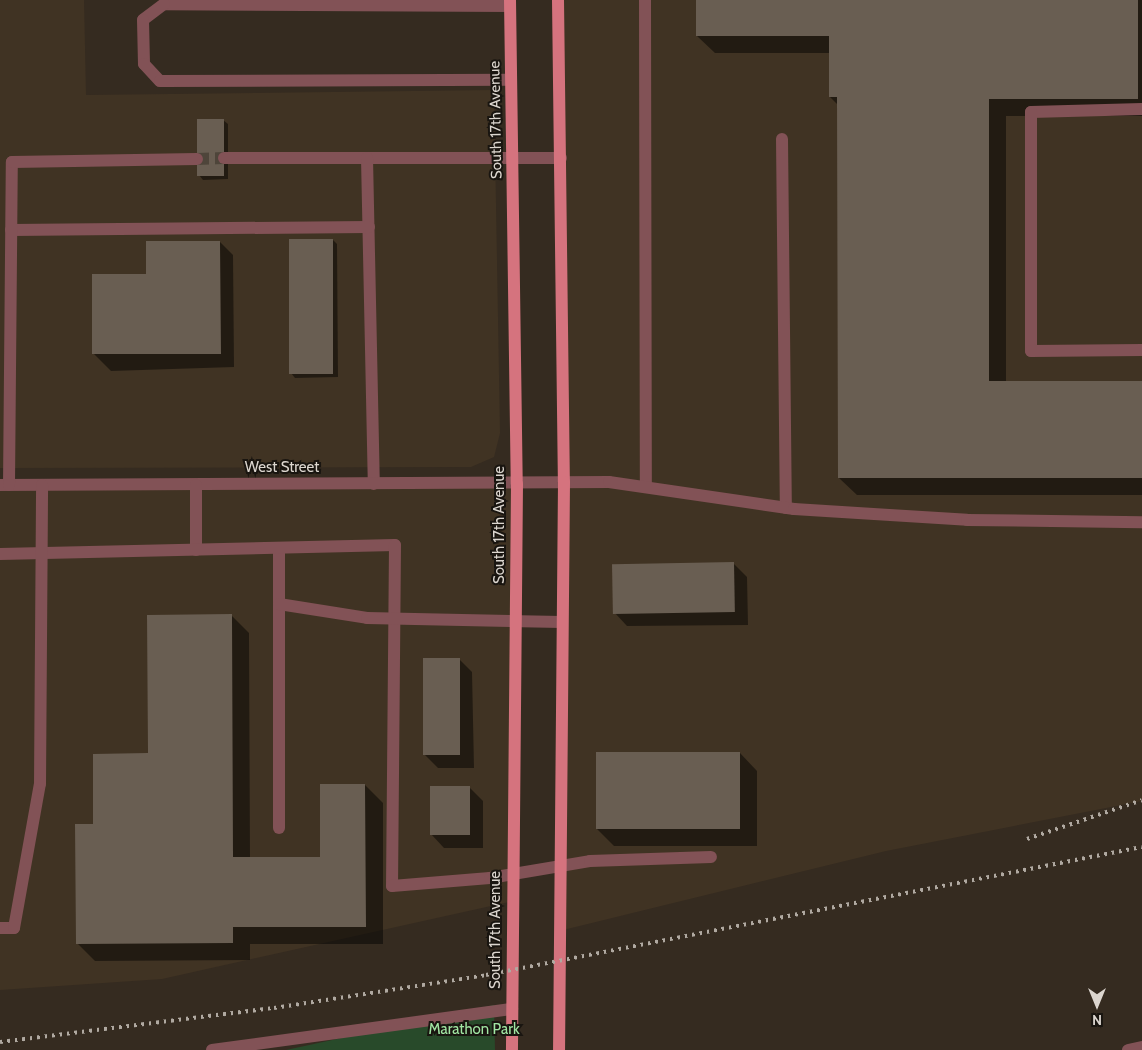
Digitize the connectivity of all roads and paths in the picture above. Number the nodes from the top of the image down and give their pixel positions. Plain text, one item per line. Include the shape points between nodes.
1 (558, 0) edge
2 (645, 0) edge
3 (184, 2) edge
4 (510, 3) edge
5 (511, 80) junction
6 (1142, 109) edge
7 (782, 139) dead end
8 (513, 157) junction
9 (224, 158) tunnel mouth
10 (368, 158) junction
11 (561, 158) junction
12 (198, 159) tunnel mouth
13 (369, 227) junction
14 (11, 230) junction
15 (1142, 350) edge
16 (564, 482) junction
17 (196, 484) junction
18 (374, 484) junction
19 (517, 484) junction
20 (4, 485) edge
21 (42, 485) junction
22 (646, 486) junction
23 (786, 508) junction
24 (1142, 522) edge
25 (279, 548) junction
26 (196, 550) junction
27 (42, 553) junction
28 (0, 554) edge
29 (279, 604) junction
30 (395, 619) junction
31 (516, 622) junction
32 (562, 622) junction
33 (279, 828) dead end
34 (711, 857) dead end
35 (560, 866) junction
36 (513, 874) junction
37 (0, 928) edge
38 (512, 1009) junction
39 (1142, 1047) edge
40 (212, 1050) edge
41 (512, 1050) edge
42 (559, 1050) edge
43 (1128, 1050) edge

1 - 11 main road
2 - 22 street
3 - 4 street
3 - 5 street via 164,4 143,20 144,64 160,81
4 - 5 main road, South 17th Avenue
5 - 8 main road, South 17th Avenue
6 - 15 street via 1031,112 1031,351
7 - 23 street
8 - 10 street
8 - 11 street
8 - 19 main road, South 17th Avenue
9 - 10 street
10 - 13 street
11 - 16 main road
12 - 14 street via 12,162
13 - 14 street
13 - 18 street
14 - 20 street
16 - 19 street, West Street
16 - 22 street, West Street
16 - 32 main road
17 - 18 street, West Street
17 - 21 street, West Street
17 - 26 street
18 - 19 street, West Street
19 - 31 main road, South 17th Avenue
20 - 21 street, West Street
21 - 27 street
22 - 23 street, West Street
23 - 24 street, West Street via 967,520
25 - 26 street
25 - 29 street
25 - 30 street via 395,545
26 - 27 street
27 - 28 street
27 - 37 street via 40,784 14,928
29 - 30 street
29 - 33 street
30 - 31 street
30 - 36 street via 392,886
31 - 32 street
31 - 36 main road, South 17th Avenue
32 - 35 main road
34 - 35 street
35 - 36 street
35 - 42 main road
36 - 38 main road, South 17th Avenue
38 - 40 street
38 - 41 main road, South 17th Avenue
39 - 43 street

